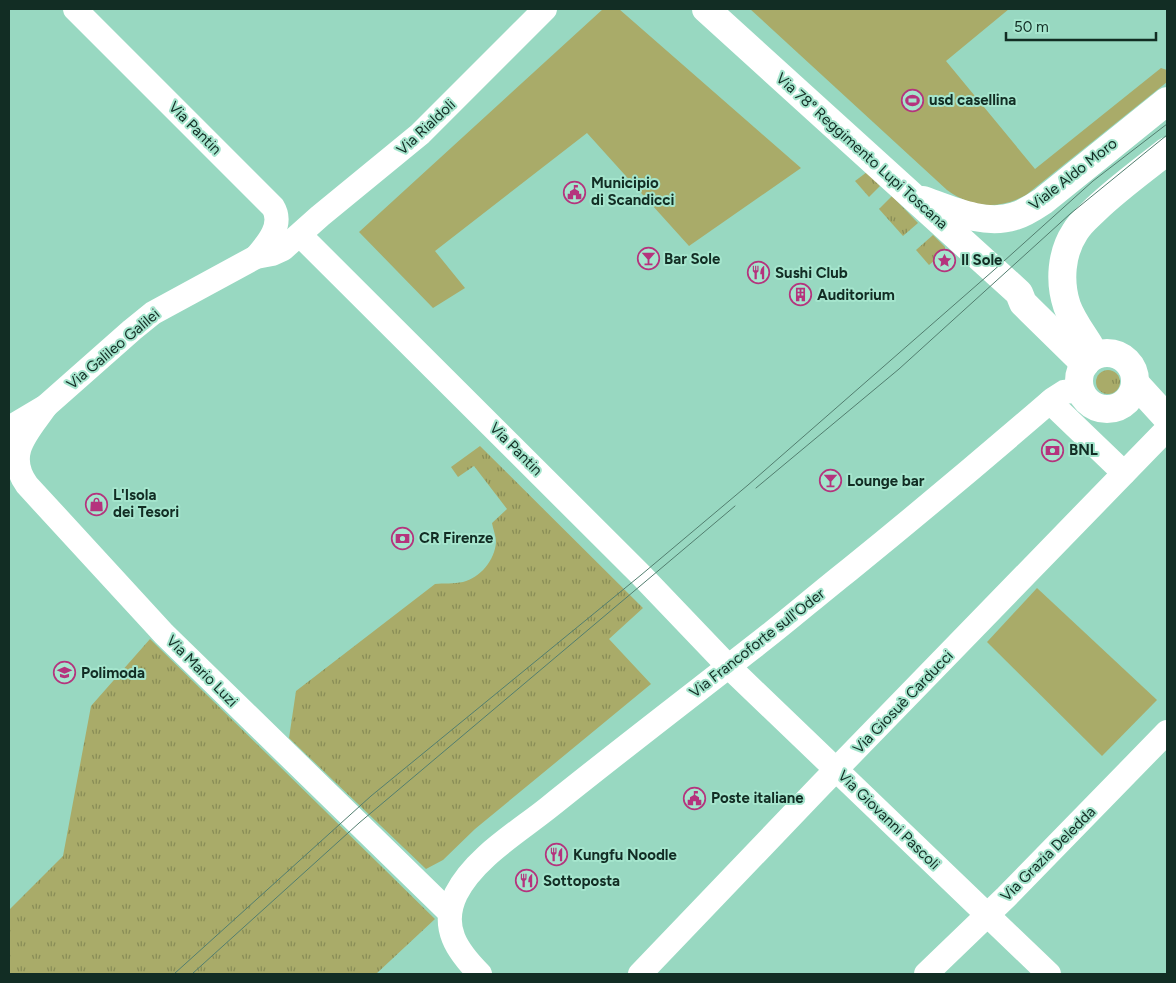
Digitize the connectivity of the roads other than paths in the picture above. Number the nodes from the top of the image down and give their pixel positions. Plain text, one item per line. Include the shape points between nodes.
1 (75, 9) edge
2 (545, 9) edge
3 (706, 9) edge
4 (1167, 101) edge
5 (1167, 151) edge
6 (912, 196) junction
7 (300, 236) junction
8 (256, 257) junction
9 (1089, 364) junction
10 (1130, 393) junction
11 (1050, 402) junction
12 (46, 406) junction
13 (1165, 420) edge
14 (9, 428) edge
15 (1124, 474) junction
16 (728, 666) junction
17 (1167, 732) edge
18 (837, 769) junction
19 (450, 913) junction
20 (987, 915) junction
21 (480, 974) edge
22 (640, 974) edge
23 (926, 974) edge
24 (1049, 974) edge

1 - 8 street, Via Pantin via 273,207 276,217 273,234
2 - 7 street, Via Rialdoli via 420,134
3 - 6 street, Via 78° Reggimento Lupi Toscana
4 - 6 street, Viale Aldo Moro via 1043,202 1014,217 978,217
5 - 9 street via 1111,195 1081,224 1070,242 1063,262 1063,288
6 - 9 street, Via 78° Reggimento Lupi Toscana via 1019,294 1031,296 1045,306
7 - 8 street, Via Galileo Galilei via 279,251
7 - 16 street, Via Pantin
8 - 12 street, Via Galileo Galilei via 153,313
9 - 10 street via 1114,354 1124,359 1132,369
9 - 10 street via 1086,400 1098,408 1113,408
9 - 11 street, Via Francoforte sull'Oder via 1064,392
10 - 13 street
11 - 15 street
11 - 16 street, Via Francoforte sull'Oder
12 - 14 street, Via Galileo Galilei
12 - 19 street, Via Mario Luzi via 20,442 18,463 25,482 164,634
13 - 15 street, Via Giosuè Carducci
15 - 18 street, Via Giosuè Carducci
16 - 18 street, Via Giovanni Pascoli
16 - 19 street, Via Francoforte sull'Oder via 482,861 457,893
17 - 20 street, Via Grazia Deledda
18 - 20 street, Via Giovanni Pascoli
18 - 22 street, Via Giosuè Carducci
19 - 21 street via 454,941 464,958
20 - 23 street, Via Grazia Deledda
20 - 24 street, Via Giovanni Pascoli

